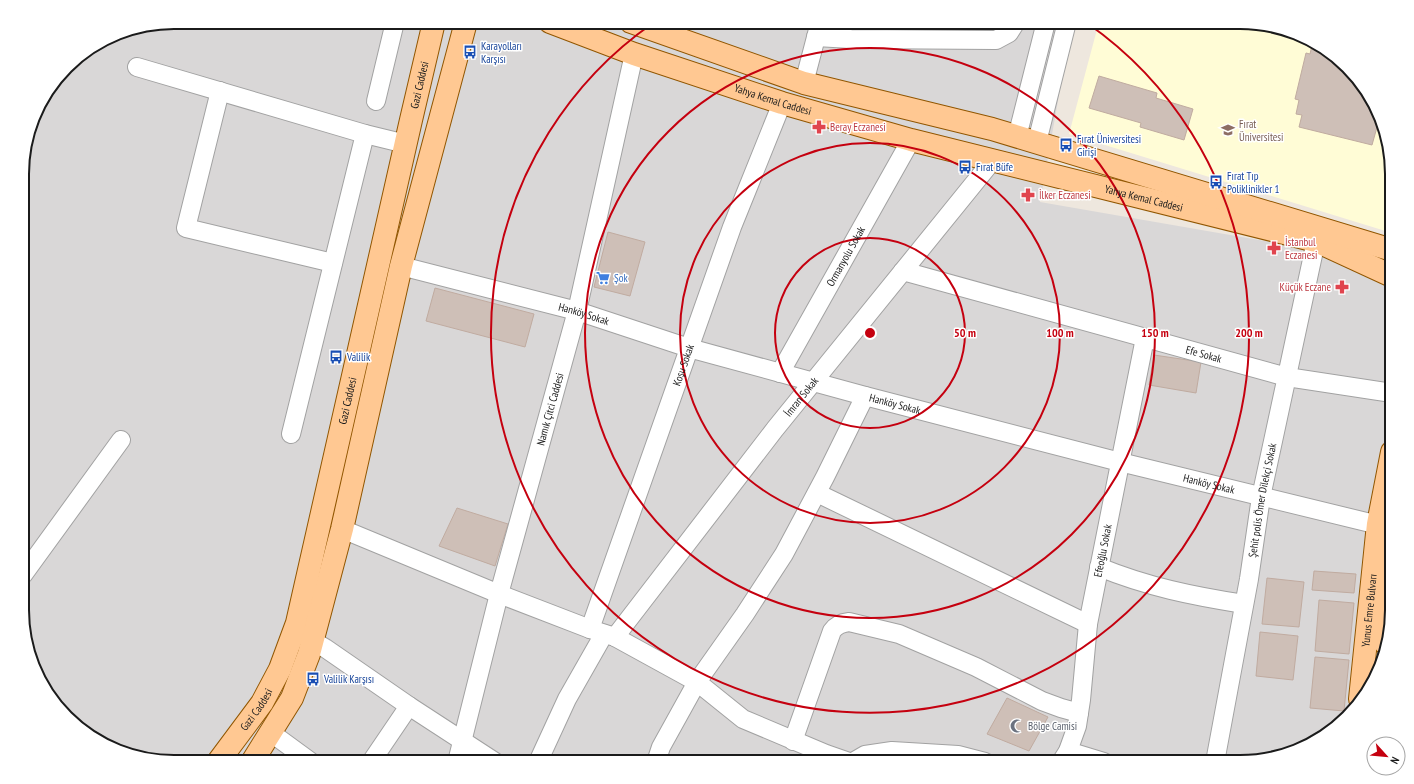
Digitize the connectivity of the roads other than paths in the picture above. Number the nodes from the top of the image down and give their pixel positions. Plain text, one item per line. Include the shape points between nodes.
1 (394, 29) edge
2 (432, 29) edge
3 (464, 29) edge
4 (568, 29) edge
5 (651, 29) edge
6 (1012, 29) edge
7 (1045, 29) edge
8 (1065, 29) edge
9 (818, 30) edge
10 (634, 54) junction
11 (137, 67) dead end
12 (804, 83) junction
13 (220, 92) junction
14 (376, 101) dead end
15 (782, 103) junction
16 (365, 134) junction
17 (911, 140) junction
18 (1027, 140) junction
19 (406, 144) junction
20 (993, 160) junction
21 (1316, 241) junction
22 (1385, 248) edge
23 (333, 263) junction
24 (401, 266) junction
25 (903, 271) junction
26 (1385, 273) edge
27 (577, 311) junction
28 (1145, 338) junction
29 (689, 348) junction
30 (780, 373) junction
31 (1287, 377) junction
32 (814, 382) junction
33 (1385, 392) edge
34 (865, 396) junction
35 (291, 434) dead end
36 (121, 440) dead end
37 (1120, 462) junction
38 (817, 494) junction
39 (1261, 497) junction
40 (1385, 527) edge
41 (342, 529) junction
42 (1385, 540) edge
43 (29, 567) edge
44 (1100, 567) junction
45 (499, 594) junction
46 (1244, 604) junction
47 (1088, 624) junction
48 (603, 633) junction
49 (313, 641) junction
50 (697, 682) junction
51 (1362, 689) edge
52 (409, 706) junction
53 (1079, 713) junction
54 (270, 732) junction
55 (463, 741) junction
56 (794, 741) junction
57 (223, 755) edge
58 (256, 755) edge
59 (301, 755) edge
60 (376, 755) edge
61 (459, 755) edge
62 (484, 755) edge
63 (541, 755) edge
64 (658, 755) edge
65 (829, 755) edge
66 (865, 755) edge
67 (961, 755) edge
68 (1064, 755) edge
69 (1216, 755) edge

1 - 14 street
2 - 19 main road, Gazi Caddesi
3 - 24 main road, Gazi Caddesi
4 - 10 main road, Yahya Kemal Caddesi
5 - 12 main road, Yahya Kemal Caddesi
6 - 9 street via 996,40 859,39
7 - 18 street
8 - 18 street
9 - 12 street
10 - 15 main road, Yahya Kemal Caddesi
10 - 27 street, Namık Çitci Caddesi
11 - 13 street
12 - 18 main road, Yahya Kemal Caddesi
13 - 16 street
13 - 23 street via 186,228
15 - 17 main road, Yahya Kemal Caddesi
15 - 29 street, Koşu Sokak via 732,227
16 - 19 street
16 - 23 street
17 - 20 main road, Yahya Kemal Caddesi
17 - 30 street, Ormanyolu Sokak
18 - 22 main road, Yahya Kemal Caddesi
19 - 57 main road, Gazi Caddesi via 297,623 280,669 262,703
20 - 21 main road, Yahya Kemal Caddesi
20 - 25 street, İmran Sokak
21 - 26 main road, Yahya Kemal Caddesi
21 - 31 street, Şehit polis Ömer Dilekçi Sokak
23 - 35 street
24 - 27 street, Hanköy Sokak
24 - 41 main road, Gazi Caddesi
25 - 28 street, Efe Sokak
25 - 32 street, İmran Sokak
27 - 29 street, Hanköy Sokak
27 - 45 street, Namık Çitci Caddesi
28 - 31 street, Efe Sokak
28 - 37 street, Efeoğlu Sokak
29 - 30 street, Hanköy Sokak
29 - 48 street, Koşu Sokak
30 - 32 street, Hanköy Sokak
31 - 33 street, Efe Sokak
31 - 39 street, Şehit polis Ömer Dilekçi Sokak
32 - 34 street, Hanköy Sokak
32 - 48 street, İmran Sokak
34 - 37 street, Hanköy Sokak
34 - 38 street
36 - 43 street
37 - 39 street, Hanköy Sokak
37 - 44 street, Efeoğlu Sokak
38 - 47 street
38 - 50 street via 784,554
39 - 40 street, Hanköy Sokak
39 - 46 street, Şehit polis Ömer Dilekçi Sokak
41 - 45 street
41 - 49 main road, Gazi Caddesi
42 - 51 main road, Yunus Emre Bulvarı
44 - 46 street via 1166,590
44 - 47 street, Efeoğlu Sokak
45 - 48 street
45 - 55 street, Namık Çitci Caddesi
46 - 69 street, Şehit polis Ömer Dilekçi Sokak
47 - 53 street, Efeoğlu Sokak
48 - 50 street
48 - 63 street via 567,699
49 - 52 street
49 - 54 main road, Gazi Caddesi via 292,698
50 - 56 street via 743,720
50 - 64 street
52 - 55 street
52 - 60 street
53 - 56 street via 1042,701 976,667 899,634 844,622 832,631
53 - 68 street, Efeoğlu Sokak via 1077,726
54 - 58 main road, Gazi Caddesi
54 - 59 street
55 - 61 street, Namık Çitci Caddesi
55 - 62 street
56 - 65 street
66 - 67 street via 892,751

